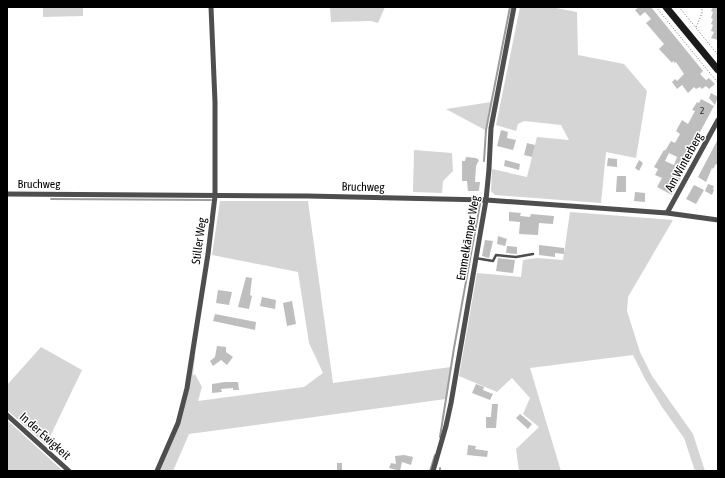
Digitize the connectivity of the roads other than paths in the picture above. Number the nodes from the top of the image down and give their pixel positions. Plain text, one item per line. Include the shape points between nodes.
1 (211, 7) edge
2 (514, 7) edge
3 (666, 7) edge
4 (718, 70) edge
5 (718, 120) edge
6 (7, 194) edge
7 (215, 196) junction
8 (486, 200) junction
9 (667, 213) junction
10 (718, 220) edge
11 (533, 254) dead end
12 (475, 258) junction
13 (7, 415) edge
14 (69, 471) edge
15 (157, 471) edge
16 (433, 471) edge

1 - 7 street, Stiller Weg
2 - 8 street, Emmelkämper Weg via 491,128
3 - 4 main road
5 - 9 street, Am Winterberg
6 - 7 street, Bruchweg
7 - 8 street, Bruchweg
7 - 15 street, Stiller Weg via 187,388 178,423
8 - 9 street, Bruchweg
8 - 12 street, Emmelkämper Weg
9 - 10 street, Bruchweg
11 - 12 lane via 516,257 496,255 492,261
12 - 16 street, Emmelkämper Weg via 449,411
13 - 14 street, In der Ewigkeit

